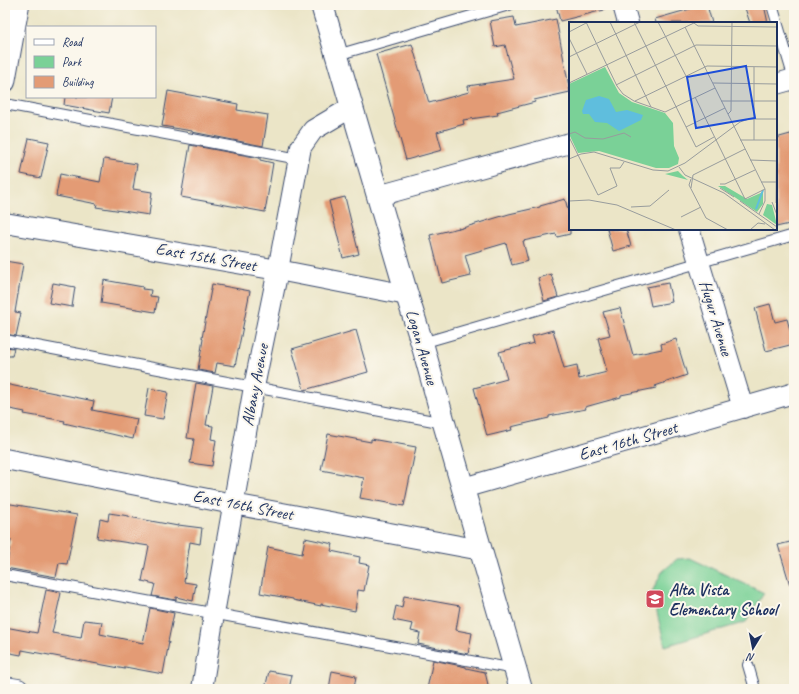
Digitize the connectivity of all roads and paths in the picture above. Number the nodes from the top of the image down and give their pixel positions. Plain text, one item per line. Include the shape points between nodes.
1 (19, 5) edge
2 (322, 5) edge
3 (509, 5) edge
4 (623, 5) edge
5 (772, 5) edge
6 (628, 22) edge
7 (337, 55) junction
8 (794, 79) edge
9 (5, 82) edge
10 (777, 84) edge
11 (5, 104) edge
12 (352, 107) junction
13 (569, 143) edge
14 (299, 159) junction
15 (378, 196) junction
16 (5, 223) edge
17 (689, 230) edge
18 (794, 235) edge
19 (699, 263) junction
20 (278, 270) junction
21 (407, 295) junction
22 (5, 340) edge
23 (422, 343) junction
24 (254, 388) junction
25 (794, 393) edge
26 (743, 408) junction
27 (444, 424) junction
28 (5, 459) edge
29 (463, 488) junction
30 (233, 504) junction
31 (481, 550) junction
32 (5, 575) edge
33 (214, 614) junction
34 (748, 664) dead end
35 (518, 679) edge
36 (5, 687) edge
37 (18, 689) edge
38 (202, 689) edge
39 (755, 689) edge

1 - 9 street
2 - 7 street, Logan Avenue
3 - 7 lane
4 - 6 street
5 - 8 lane
7 - 12 street, Logan Avenue
8 - 10 street
11 - 14 lane
12 - 14 street, Albany Avenue via 313,130 301,147
12 - 15 street, Logan Avenue
13 - 15 street
14 - 20 street, Albany Avenue
15 - 21 street, Logan Avenue
16 - 20 street, East 15th Street
17 - 19 street, Hugur Avenue
18 - 19 lane
19 - 23 lane
19 - 26 street, Hugur Avenue
20 - 21 street, East 15th Street
20 - 24 street, Albany Avenue
21 - 23 street, Logan Avenue
22 - 24 lane
23 - 27 street, Logan Avenue
24 - 27 lane
24 - 30 street, Albany Avenue
25 - 26 street, East 16th Street
26 - 29 street, East 16th Street
27 - 29 street, Logan Avenue
28 - 30 street, East 16th Street
29 - 31 street, Logan Avenue
30 - 31 street, East 16th Street
30 - 33 street, Albany Avenue
31 - 35 street, Logan Avenue
32 - 33 lane
33 - 35 lane
33 - 38 street, Albany Avenue
34 - 39 lane
36 - 37 street

